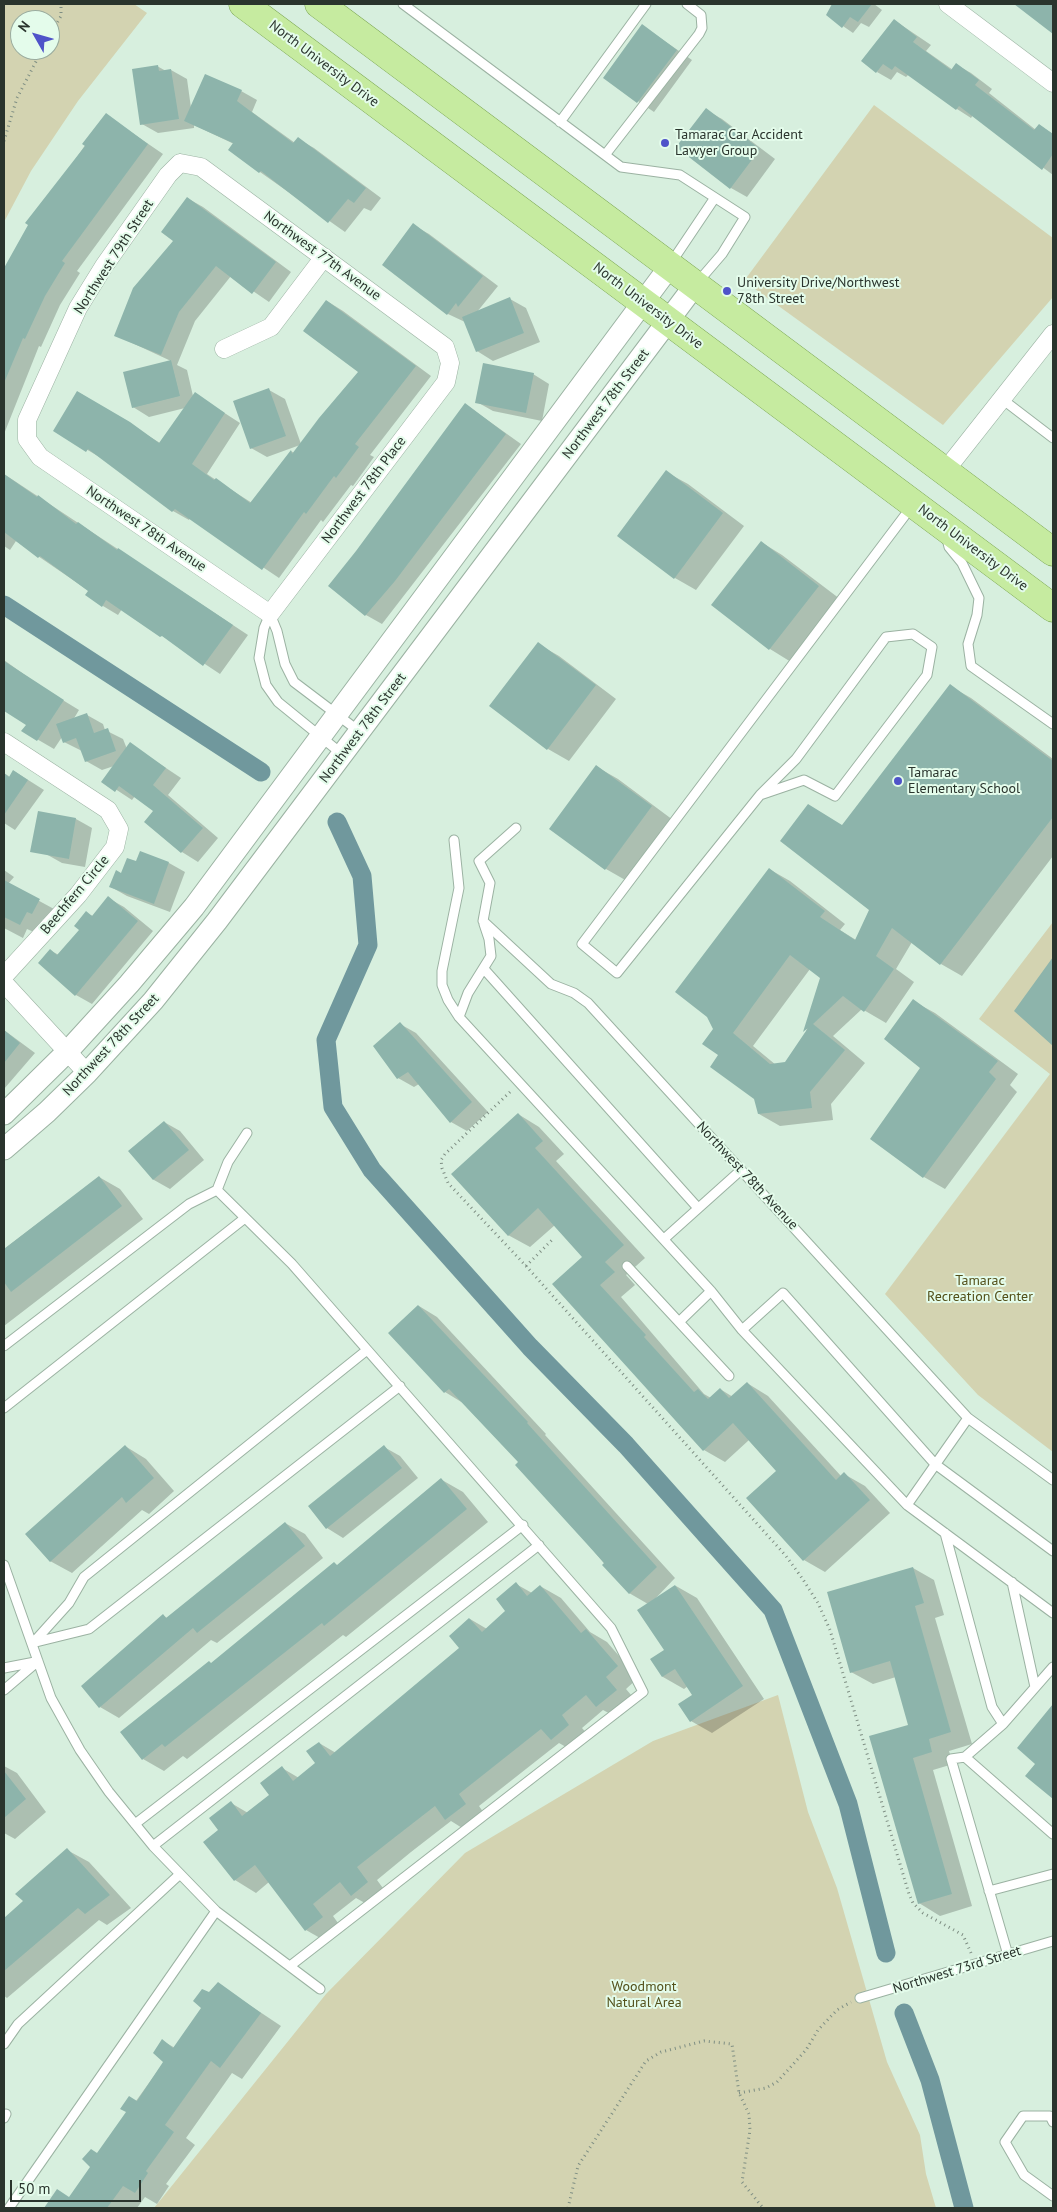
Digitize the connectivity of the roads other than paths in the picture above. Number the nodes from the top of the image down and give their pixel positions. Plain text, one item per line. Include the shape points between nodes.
1 (243, 4) edge
2 (318, 4) edge
3 (403, 4) edge
4 (646, 4) edge
5 (688, 4) edge
6 (948, 4) edge
7 (1053, 83) edge
8 (560, 122) junction
9 (605, 155) junction
10 (180, 164) joint
11 (714, 199) junction
12 (324, 258) junction
13 (670, 266) junction
14 (695, 285) junction
15 (643, 301) junction
16 (668, 321) junction
17 (1053, 334) edge
18 (224, 349) dead end
19 (450, 364) joint
20 (1002, 399) junction
21 (1053, 438) edge
22 (27, 440) joint
23 (945, 471) junction
24 (914, 504) junction
25 (944, 527) junction
26 (1053, 552) edge
27 (1050, 604) edge
28 (270, 614) junction
29 (337, 714) junction
30 (1053, 724) edge
31 (360, 732) junction
32 (320, 737) junction
33 (4, 742) edge
34 (343, 755) junction
35 (760, 795) junction
36 (516, 828) dead end
37 (454, 840) dead end
38 (483, 921) junction
39 (484, 969) junction
40 (4, 976) edge
41 (4, 982) edge
42 (460, 1017) junction
43 (68, 1052) junction
44 (87, 1073) junction
45 (4, 1114) edge
46 (248, 1133) dead end
47 (4, 1149) edge
48 (741, 1170) junction
49 (218, 1190) junction
50 (698, 1208) junction
51 (245, 1218) junction
52 (664, 1239) junction
53 (627, 1266) dead end
54 (711, 1291) junction
55 (678, 1322) junction
56 (742, 1330) junction
57 (4, 1346) edge
58 (367, 1350) junction
59 (729, 1376) dead end
60 (400, 1386) junction
61 (4, 1408) edge
62 (968, 1418) junction
63 (934, 1464) junction
64 (1053, 1480) edge
65 (907, 1505) junction
66 (523, 1525) junction
67 (945, 1533) junction
68 (539, 1544) junction
69 (1053, 1551) edge
70 (4, 1565) edge
71 (1012, 1582) junction
72 (1053, 1613) edge
73 (32, 1644) junction
74 (38, 1661) junction
75 (1053, 1666) edge
76 (4, 1668) edge
77 (1036, 1687) junction
78 (4, 1690) edge
79 (1003, 1724) junction
80 (965, 1758) junction
81 (135, 1824) junction
82 (1053, 1834) edge
83 (153, 1846) junction
84 (180, 1874) junction
85 (1053, 1874) edge
86 (990, 1891) junction
87 (216, 1911) junction
88 (1053, 1941) edge
89 (1008, 1955) junction
90 (290, 1966) junction
91 (320, 1989) dead end
92 (860, 1998) road end
93 (4, 2044) edge
94 (1053, 2122) edge
95 (1053, 2196) edge
96 (9, 2208) edge

1 - 15 main road, North University Drive
2 - 13 main road
3 - 8 lane
4 - 8 lane
5 - 9 lane via 701,15 699,34
6 - 7 street
8 - 9 lane
9 - 11 lane via 621,167 680,175
10 - 12 street, Northwest 77th Avenue via 201,167
10 - 22 street, Northwest 79th Street via 104,266 78,308 27,420
11 - 13 lane
11 - 14 lane via 745,217 722,254
12 - 18 street via 271,327
12 - 19 street, Northwest 77th Avenue via 445,347
13 - 14 main road
13 - 15 street, Northwest 78th Street
14 - 16 street, Northwest 78th Street
14 - 23 main road
15 - 16 main road, North University Drive
15 - 29 street, Northwest 78th Street
16 - 24 main road, North University Drive
16 - 31 street, Northwest 78th Street
17 - 20 street
19 - 28 street, Northwest 78th Place via 446,382
20 - 21 lane
20 - 23 street
22 - 28 street, Northwest 78th Avenue via 40,457
23 - 26 main road
24 - 25 main road, North University Drive
24 - 35 lane via 582,944 617,973
25 - 27 main road, North University Drive
25 - 30 lane via 950,547 962,563 979,598 978,615 968,644 971,666
28 - 29 lane via 294,682
28 - 32 lane via 259,658 266,685 278,702
29 - 31 lane
29 - 32 street, Northwest 78th Street
31 - 34 street, Northwest 78th Street
32 - 34 lane
32 - 43 street, Northwest 78th Street via 194,907
33 - 40 street, Beechfern Circle via 108,810 119,829 115,847 78,895
34 - 44 street, Northwest 78th Street via 153,1001
35 - 35 lane via 804,780 835,796 927,675 932,647 913,634 886,637 796,759
36 - 38 lane via 479,861 490,884
37 - 42 lane via 459,888 442,985
38 - 39 lane via 490,939 491,956
38 - 48 lane, Northwest 78th Avenue via 551,984 588,1003
39 - 42 lane via 468,993
39 - 50 lane
41 - 43 street
42 - 52 lane
43 - 44 street
43 - 45 street, Northwest 78th Street
44 - 47 street, Northwest 78th Street
46 - 49 lane via 228,1162
48 - 50 lane
48 - 62 lane, Northwest 78th Avenue
49 - 51 lane
49 - 57 lane via 189,1204
50 - 52 lane
51 - 58 lane via 292,1264
51 - 61 lane
52 - 54 lane
53 - 55 lane
54 - 55 lane
54 - 56 lane
55 - 59 lane
56 - 63 lane via 783,1292
56 - 65 lane
58 - 60 lane
58 - 73 lane via 84,1577 69,1603
60 - 66 lane
60 - 73 lane via 89,1629
62 - 63 lane
62 - 64 lane, Northwest 78th Avenue
63 - 65 lane
63 - 69 lane
65 - 67 lane
66 - 68 lane
66 - 81 lane
67 - 71 lane
67 - 79 lane via 992,1707
68 - 83 lane
68 - 90 lane via 611,1628 643,1692
70 - 73 lane
71 - 72 lane
71 - 77 lane
73 - 74 lane
74 - 76 lane
74 - 78 lane
74 - 81 lane via 51,1698 80,1750
75 - 77 lane
77 - 79 lane
79 - 80 lane
80 - 82 lane
80 - 86 lane via 951,1759
81 - 83 lane
83 - 84 lane
84 - 87 lane
84 - 93 lane via 18,2024
85 - 86 lane
86 - 89 lane
87 - 90 lane
87 - 96 lane
88 - 89 lane, Northwest 73rd Street
89 - 92 lane, Northwest 73rd Street
90 - 91 lane
94 - 95 lane via 1050,2116 1023,2116 1005,2142 1024,2174

